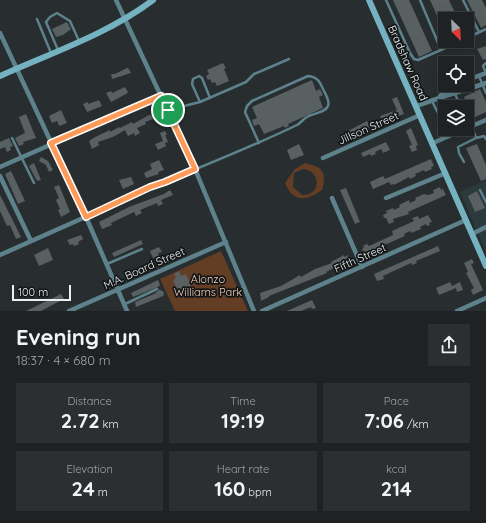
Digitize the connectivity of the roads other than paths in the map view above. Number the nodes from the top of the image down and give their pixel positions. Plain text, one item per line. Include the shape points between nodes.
1 (116, 0) edge
2 (153, 0) edge
3 (369, 0) edge
4 (386, 0) edge
5 (420, 0) edge
6 (462, 0) edge
7 (36, 19) dead end
8 (125, 19) junction
9 (486, 28) edge
10 (479, 32) junction
11 (0, 33) edge
12 (474, 34) edge
13 (79, 41) junction
14 (445, 48) edge
15 (58, 50) junction
16 (441, 50) junction
17 (51, 53) junction
18 (289, 58) dead end
19 (486, 63) edge
20 (17, 69) junction
21 (486, 73) edge
22 (479, 75) junction
23 (0, 76) edge
24 (474, 77) edge
25 (484, 83) edge
26 (443, 92) edge
27 (486, 92) edge
28 (455, 94) junction
29 (161, 96) junction
30 (440, 96) junction
31 (210, 98) junction
32 (432, 100) junction
33 (458, 100) edge
34 (200, 102) junction
35 (417, 106) junction
36 (168, 110) junction
37 (438, 112) edge
38 (420, 115) junction
39 (486, 120) edge
40 (474, 126) edge
41 (474, 135) edge
42 (450, 136) edge
43 (12, 138) dead end
44 (476, 138) junction
45 (486, 139) edge
46 (259, 142) junction
47 (51, 143) junction
48 (433, 143) junction
49 (22, 157) junction
50 (323, 158) dead end
51 (464, 162) dead end
52 (0, 167) edge
53 (195, 169) junction
54 (446, 173) junction
55 (0, 176) edge
56 (34, 183) dead end
57 (480, 190) dead end
58 (332, 198) dead end
59 (386, 198) dead end
60 (486, 202) edge
61 (86, 217) junction
62 (466, 220) junction
63 (486, 227) edge
64 (472, 234) junction
65 (31, 241) junction
66 (226, 242) junction
67 (142, 249) dead end
68 (0, 255) edge
69 (106, 264) junction
70 (486, 266) edge
71 (362, 267) junction
72 (157, 289) dead end
73 (118, 290) junction
74 (486, 298) edge
75 (124, 304) junction
76 (69, 311) edge
77 (127, 311) edge
78 (254, 311) edge
79 (262, 311) edge
80 (457, 311) edge

1 - 8 street
2 - 8 street
3 - 35 street, Bradshaw Road
4 - 16 lane via 414,59 418,60
5 - 16 lane
6 - 10 lane
7 - 17 lane
8 - 13 street
8 - 29 street
9 - 10 lane
10 - 12 lane
11 - 20 street
13 - 15 street
13 - 15 lane via 70,21 60,13 50,16 46,22
14 - 16 lane
15 - 17 street
17 - 20 street
18 - 31 lane
19 - 21 lane via 483,66
20 - 23 street
20 - 47 street
21 - 22 street
22 - 24 street
22 - 25 lane
25 - 27 lane
25 - 28 street
26 - 30 street
28 - 30 street
28 - 33 lane
29 - 36 street
29 - 47 street
30 - 32 street
31 - 34 lane
31 - 34 lane via 199,76 193,79 192,84
32 - 35 street
32 - 37 lane
34 - 36 lane
35 - 38 street, Bradshaw Road
36 - 53 street
38 - 48 street, Bradshaw Road
38 - 50 street, Jillson Street
39 - 40 street
41 - 44 lane
42 - 48 street
43 - 49 lane
44 - 45 lane via 484,136
44 - 51 lane via 458,147
46 - 46 lane via 299,124 306,117 328,106 326,95 315,77 308,76 246,106 245,112
46 - 53 lane
47 - 49 street
47 - 61 street
48 - 54 street, Bradshaw Road
49 - 52 street
49 - 56 lane
53 - 61 street
53 - 66 street
54 - 59 street
54 - 62 street, Bradshaw Road
55 - 65 street
57 - 60 lane
58 - 71 street
61 - 65 street
61 - 69 street
62 - 64 street, Bradshaw Road
62 - 71 street, Fifth Street
63 - 64 street
64 - 70 street, Bradshaw Road
65 - 68 street
66 - 73 street, M.A. Board Street
66 - 78 street
67 - 69 lane
69 - 73 street
71 - 79 street, Fifth Street
72 - 75 lane
73 - 75 street
73 - 76 street, M.A. Board Street
74 - 80 street
75 - 77 street

